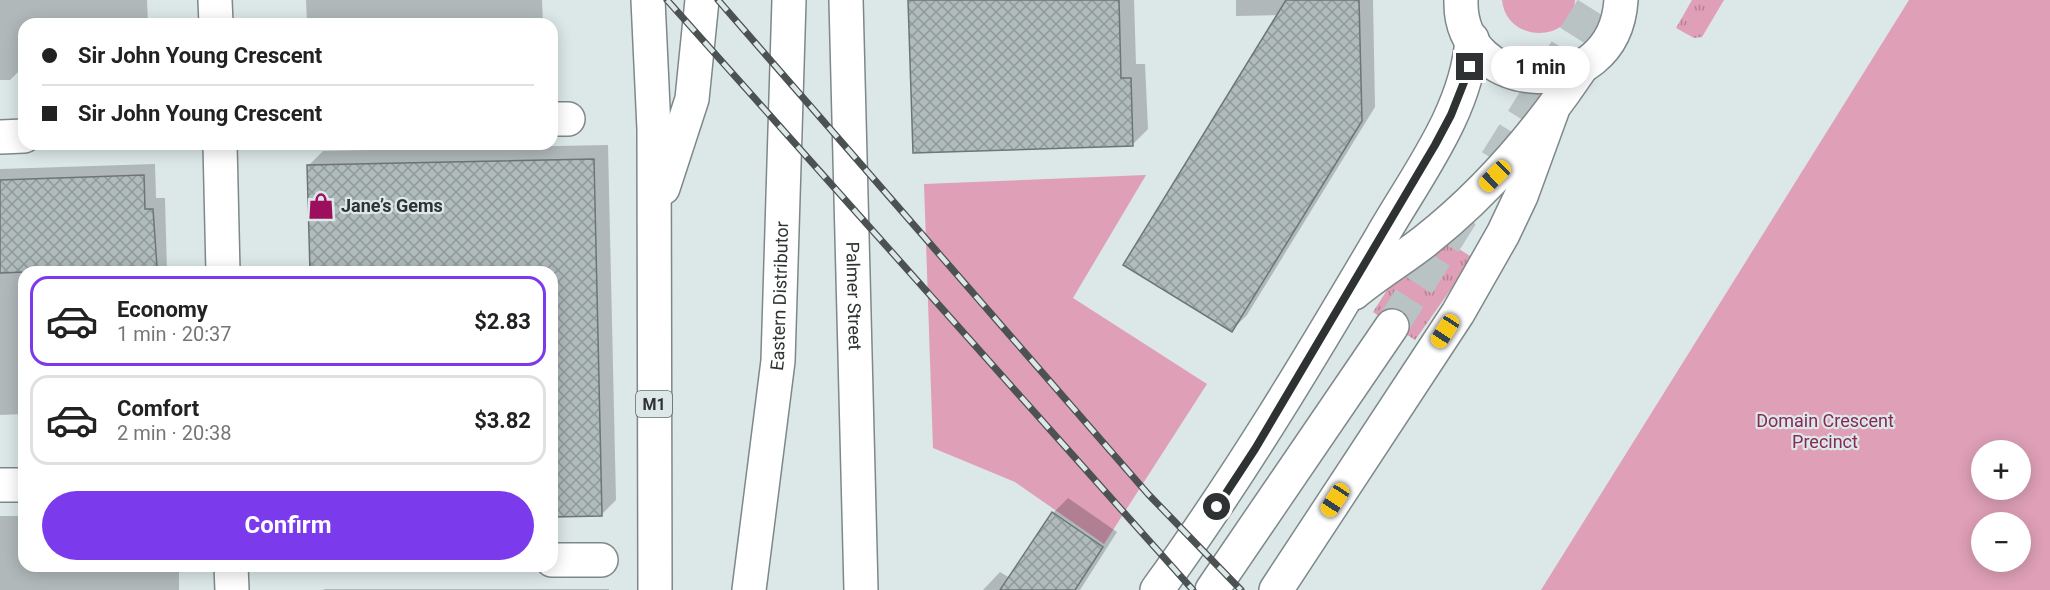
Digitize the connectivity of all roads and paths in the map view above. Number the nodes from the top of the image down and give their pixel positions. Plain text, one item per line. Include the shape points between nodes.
1 (215, 0) edge
2 (648, 0) edge
3 (702, 0) edge
4 (789, 0) edge
5 (846, 0) edge
6 (1622, 3) edge
7 (1463, 16) edge
8 (216, 18) edge
9 (1581, 68) junction
10 (1552, 111) junction
11 (18, 136) edge
12 (0, 137) edge
13 (220, 150) edge
14 (654, 218) junction
15 (223, 266) edge
16 (1344, 302) junction
17 (1392, 326) tunnel mouth
18 (0, 485) edge
19 (18, 485) edge
20 (558, 560) edge
21 (601, 560) dead end
22 (231, 572) edge
23 (232, 590) edge
24 (655, 590) edge
25 (749, 590) edge
26 (861, 590) edge
27 (1157, 590) edge
28 (1212, 590) edge
29 (1276, 590) edge

1 - 8 main road
2 - 14 main road, M1
3 - 14 main road via 692,99
4 - 25 main road, Eastern Distributor via 778,361
5 - 26 main road, Palmer Street
6 - 9 main road via 1616,28 1606,44
7 - 9 main road via 1485,56 1501,68 1541,78 1562,76
7 - 16 main road via 1470,67 1451,115
9 - 10 main road
10 - 16 main road via 1511,160 1444,225
10 - 29 main road via 1521,196 1486,265
11 - 12 main road
13 - 15 main road
14 - 24 main road, M1
16 - 27 main road via 1255,449
17 - 28 main road
18 - 19 main road
20 - 21 main road
22 - 23 main road

